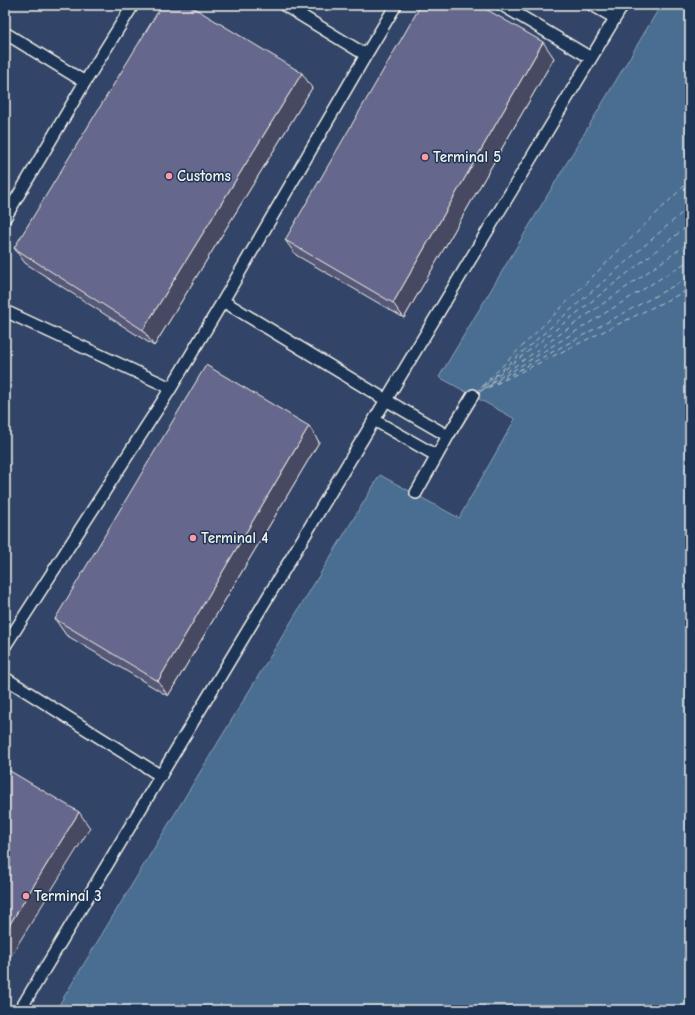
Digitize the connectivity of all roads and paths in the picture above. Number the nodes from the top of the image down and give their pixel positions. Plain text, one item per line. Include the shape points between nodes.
1 (133, 5) edge
2 (284, 5) edge
3 (396, 5) edge
4 (502, 5) edge
5 (592, 5) edge
6 (623, 5) edge
7 (615, 18) junction
8 (5, 33) edge
9 (366, 55) junction
10 (591, 58) junction
11 (85, 82) junction
12 (5, 218) edge
13 (223, 301) junction
14 (5, 311) edge
15 (171, 388) junction
16 (473, 395) dead end
17 (386, 400) junction
18 (374, 420) junction
19 (448, 436) junction
20 (437, 456) junction
21 (416, 493) dead end
22 (5, 646) edge
23 (5, 678) edge
24 (161, 776) junction
25 (20, 1010) edge

1 - 11 lane
2 - 9 lane
3 - 9 lane
4 - 10 lane
5 - 7 lane
6 - 7 lane
7 - 10 lane
8 - 11 lane
9 - 13 lane
10 - 17 lane
11 - 12 lane
13 - 15 lane
13 - 17 lane
14 - 15 lane
15 - 22 lane
16 - 19 lane
17 - 18 lane
17 - 19 lane
18 - 20 lane
18 - 24 lane
19 - 20 lane
20 - 21 lane
23 - 24 lane
24 - 25 lane

